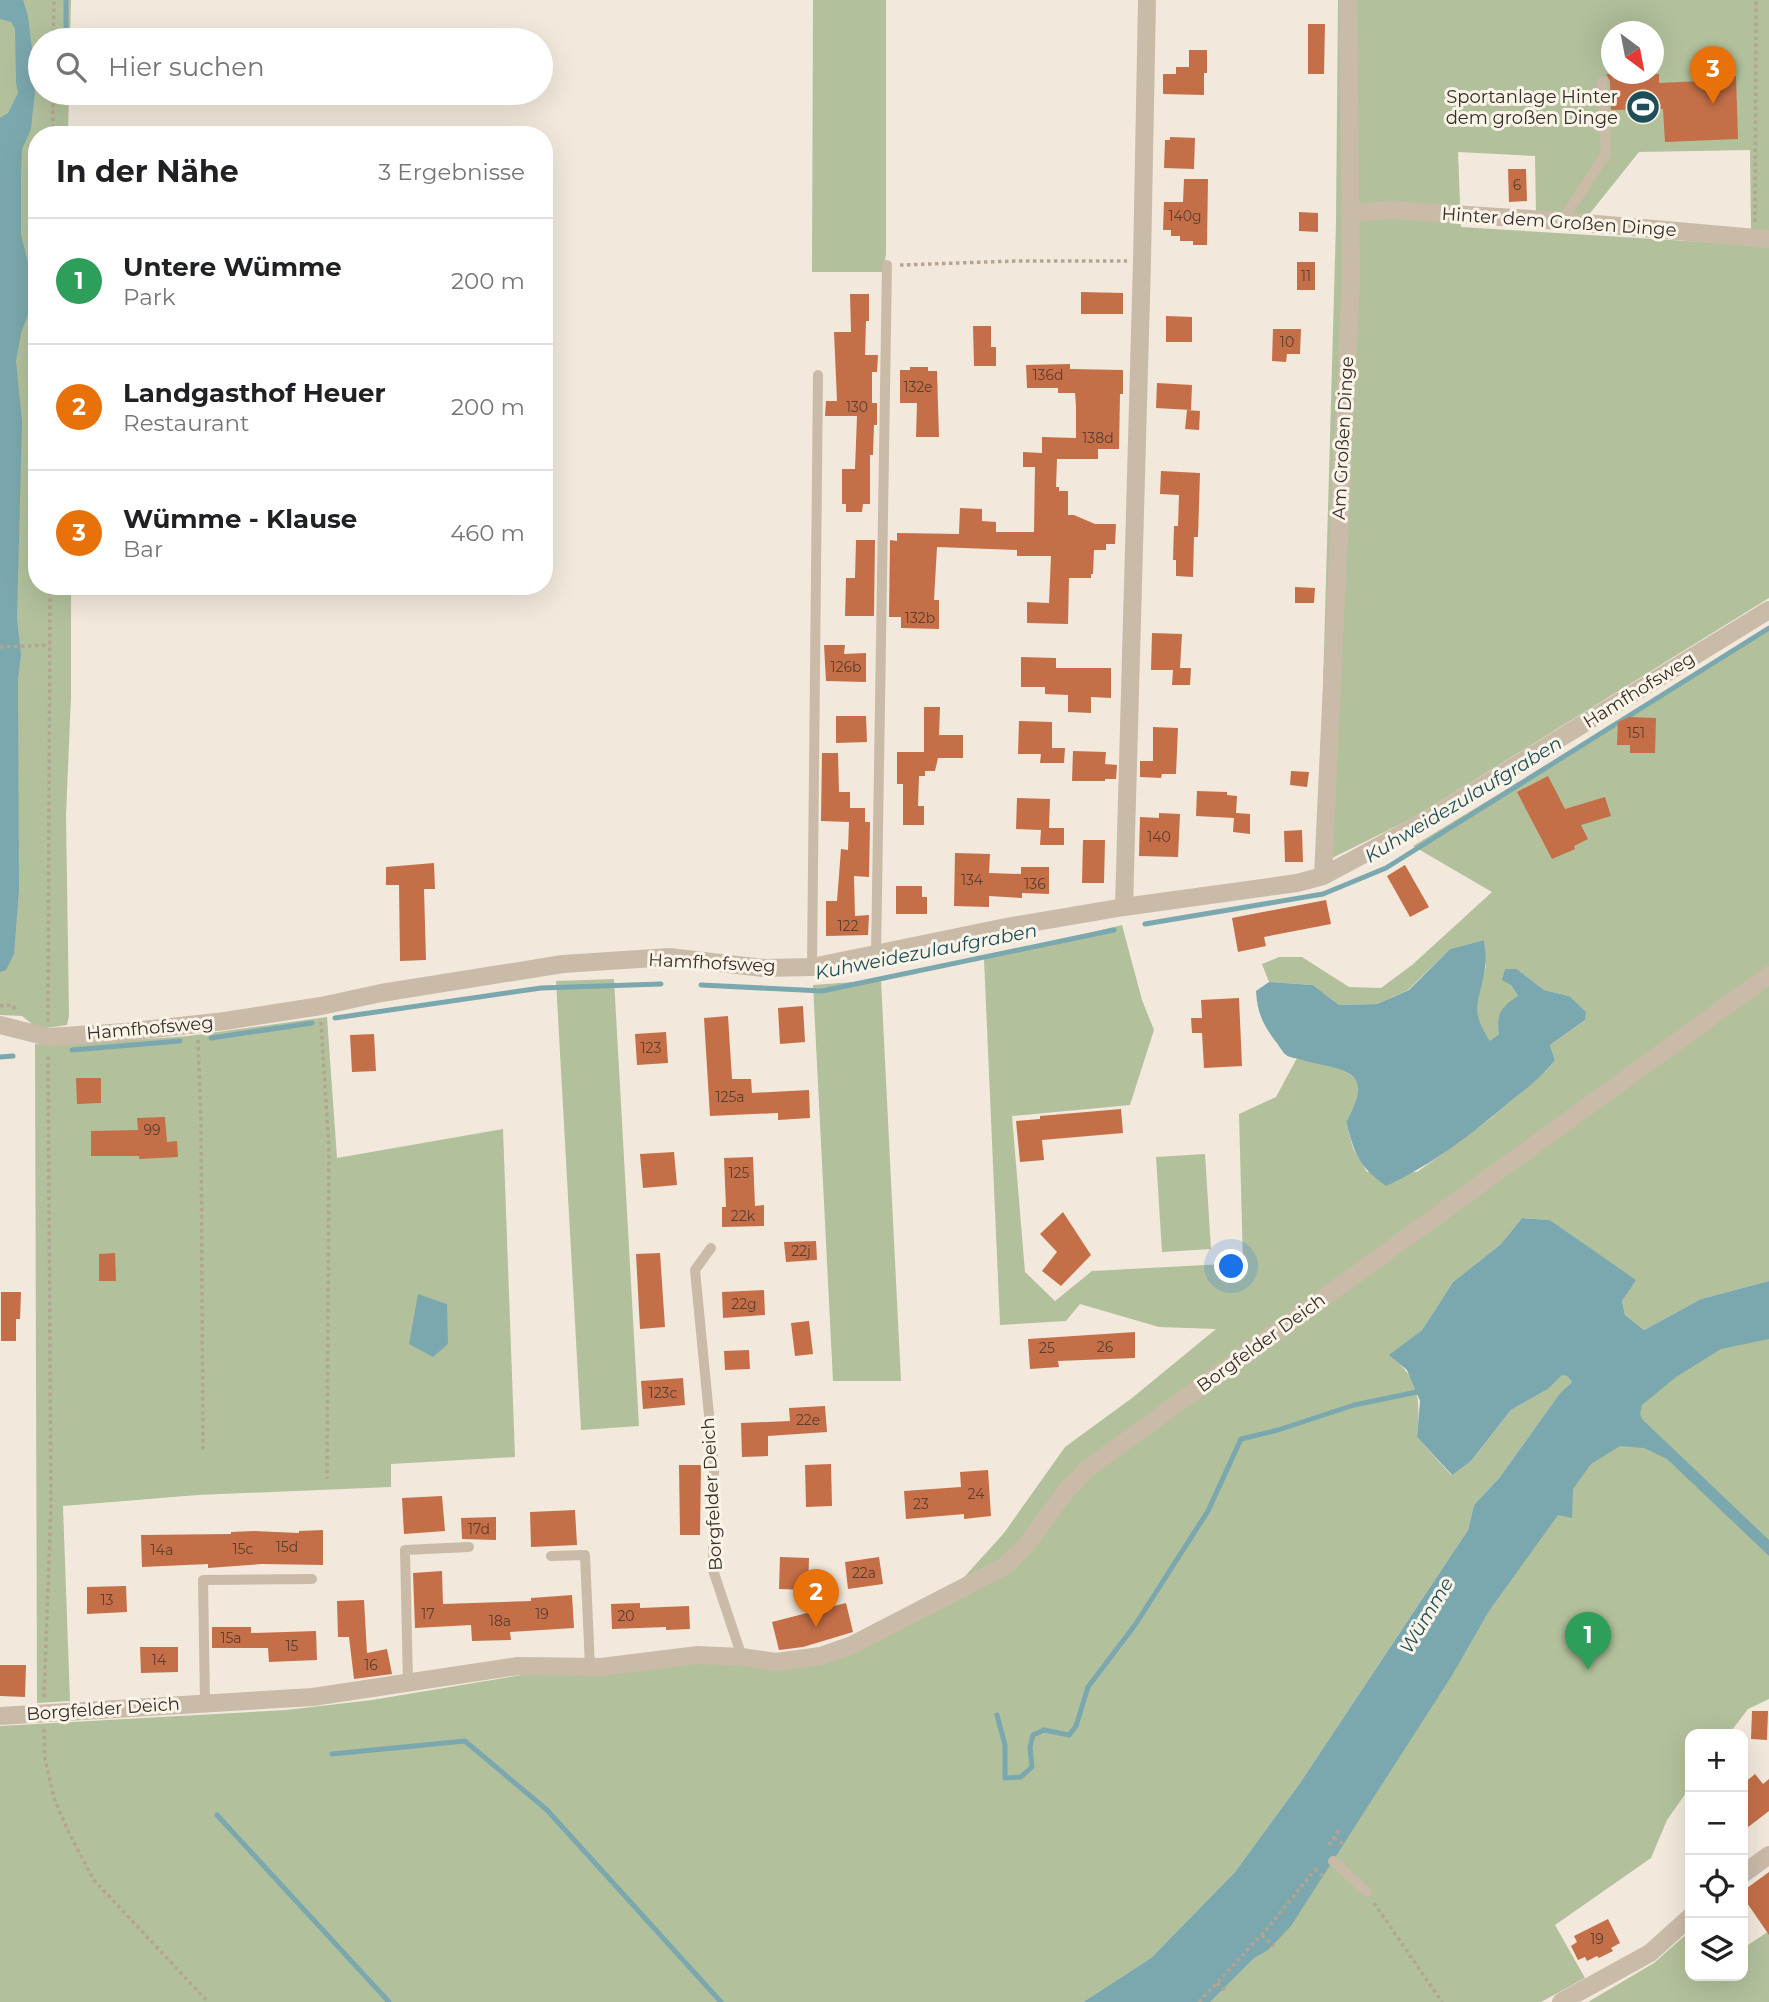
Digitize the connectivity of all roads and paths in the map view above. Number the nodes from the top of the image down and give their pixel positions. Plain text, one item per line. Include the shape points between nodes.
1 (54, 0) edge
2 (1147, 0) edge
3 (1348, 0) edge
4 (1756, 0) edge
5 (53, 28) edge
6 (1602, 84) edge
7 (53, 105) edge
8 (53, 126) edge
9 (1350, 213) junction
10 (1562, 221) junction
11 (1762, 239) edge
12 (1142, 261) junction
13 (887, 265) joint
14 (818, 375) dead end
15 (50, 595) edge
16 (1769, 610) edge
17 (50, 645) junction
18 (0, 647) edge
19 (1322, 876) junction
20 (1124, 906) junction
21 (876, 955) junction
22 (812, 967) junction
23 (1769, 975) edge
24 (321, 1006) junction
25 (198, 1024) junction
26 (0, 1025) edge
27 (48, 1037) junction
28 (711, 1248) dead end
29 (203, 1451) dead end
30 (327, 1479) dead end
31 (469, 1547) dead end
32 (551, 1556) dead end
33 (312, 1578) dead end
34 (742, 1657) junction
35 (590, 1667) junction
36 (408, 1683) junction
37 (205, 1702) junction
38 (44, 1713) junction
39 (0, 1716) edge
40 (1340, 1828) dead end
41 (1334, 1838) junction
42 (1329, 1845) dead end
43 (1345, 1845) dead end
44 (1769, 1855) edge
45 (1333, 1861) dead end
46 (1748, 1870) edge
47 (1325, 1878) dead end
48 (1367, 1892) joint
49 (1689, 1918) edge
50 (1262, 1935) junction
51 (1274, 1946) dead end
52 (1217, 1983) junction
53 (1225, 1991) dead end
54 (208, 2002) edge
55 (1199, 2002) edge
56 (1442, 2002) edge
57 (1561, 2002) edge

1 - 5 path
2 - 12 street
3 - 9 street, Am Großen Dinge
4 - 11 path
6 - 10 lane via 1606,154
7 - 8 path
9 - 10 street, Hinter dem Großen Dinge via 1392,210
9 - 19 street, Am Großen Dinge
10 - 11 street, Hinter dem Großen Dinge
12 - 13 path
12 - 20 street
13 - 21 lane
14 - 22 lane
15 - 17 path
16 - 19 street, Hamfhofsweg via 1422,823
17 - 18 path
17 - 27 path
19 - 20 street, Hamfhofsweg
20 - 21 street, Hamfhofsweg
21 - 22 street, Hamfhofsweg
22 - 24 street, Hamfhofsweg via 762,968 669,957 563,964
23 - 34 street, Borgfelder Deich via 1087,1469 1005,1566 852,1645 776,1662
24 - 25 street, Hamfhofsweg
24 - 30 path via 329,1150
25 - 27 street, Hamfhofsweg
25 - 29 path
26 - 27 street, Hamfhofsweg
27 - 38 path via 51,1506
28 - 34 lane, Borgfelder Deich via 695,1270 714,1467 713,1570
31 - 36 lane via 405,1550
32 - 35 lane via 585,1555
33 - 37 lane, Borgfelder Deich via 203,1580
34 - 35 street, Borgfelder Deich via 698,1654
35 - 36 street, Borgfelder Deich via 518,1666
36 - 37 street, Borgfelder Deich via 313,1697
37 - 38 street, Borgfelder Deich
38 - 39 street, Borgfelder Deich
38 - 54 path via 45,1759 54,1798 93,1879
40 - 41 path
41 - 42 path
41 - 43 path
44 - 46 street
45 - 48 lane
47 - 50 path via 1317,1868
48 - 56 path
49 - 57 street via 1650,1953
50 - 51 path
50 - 52 path
52 - 53 path
52 - 55 path

